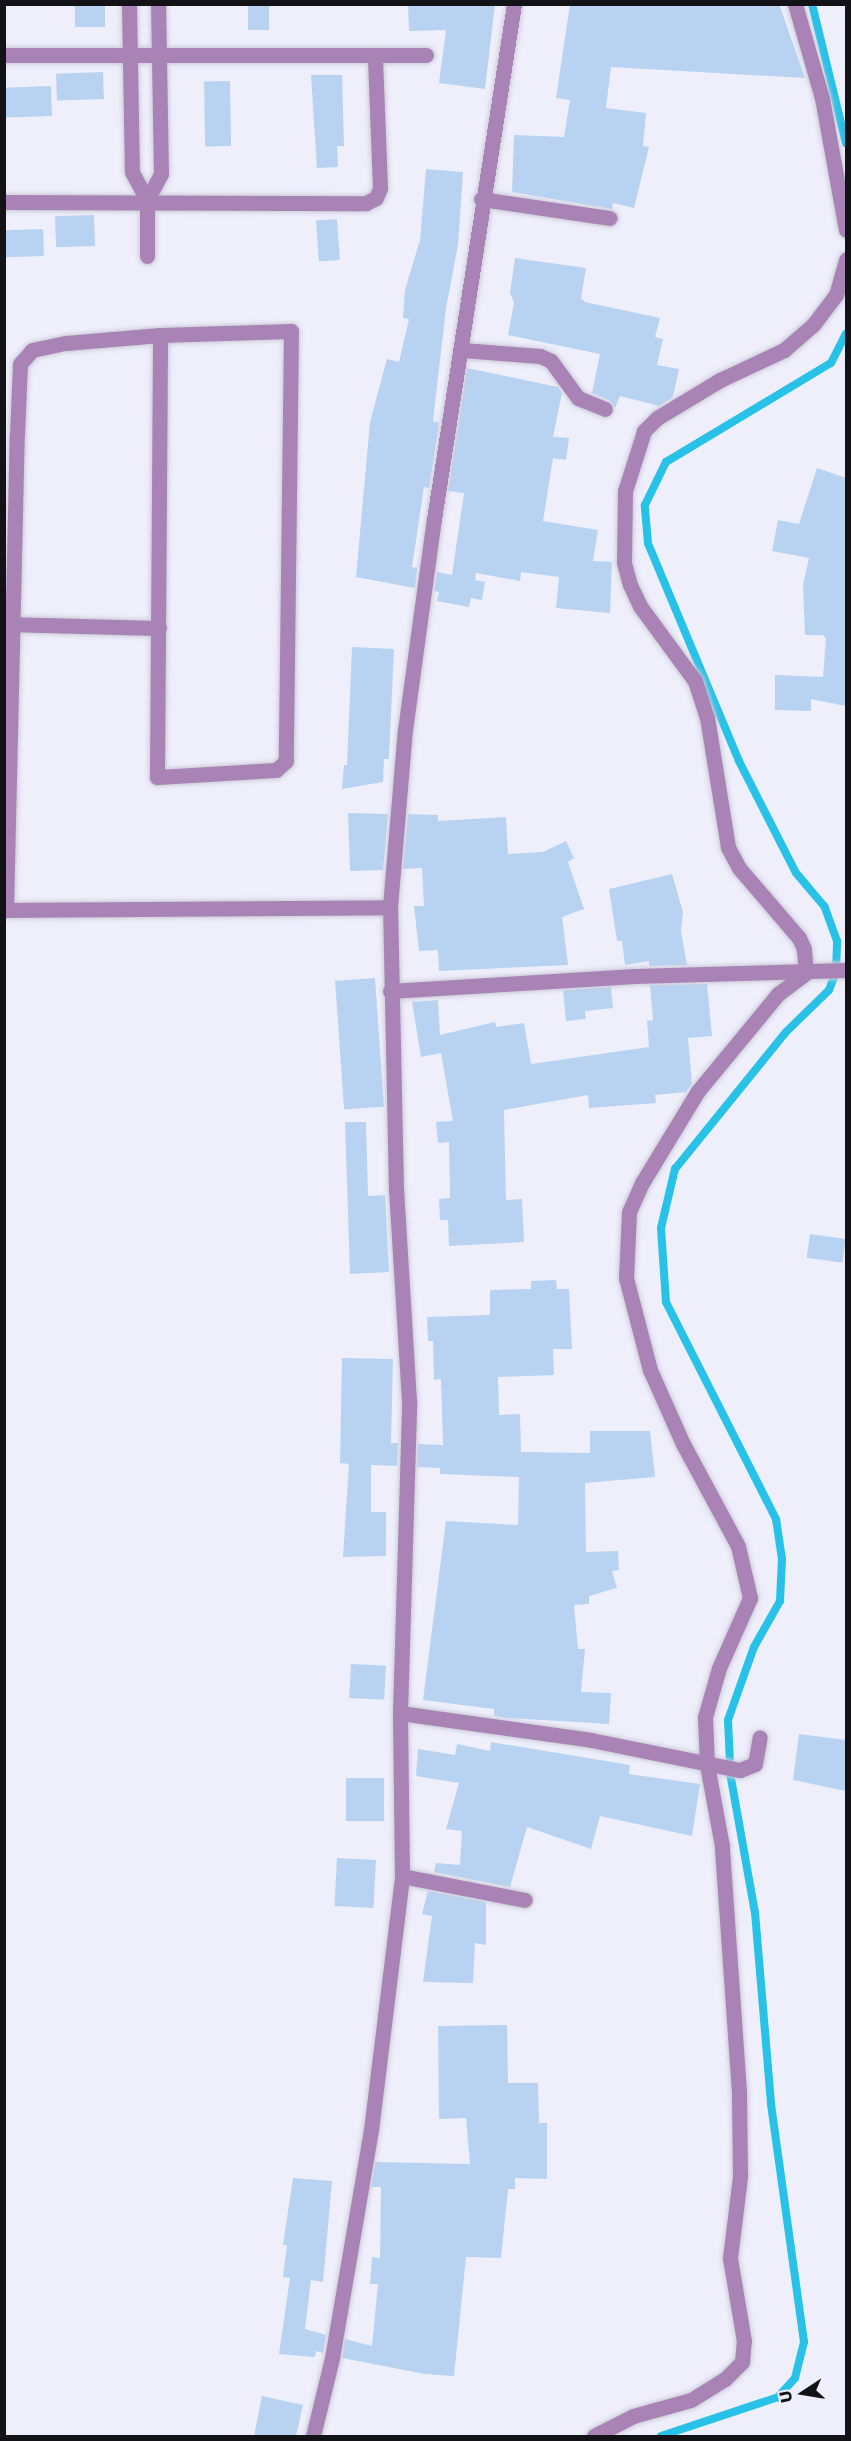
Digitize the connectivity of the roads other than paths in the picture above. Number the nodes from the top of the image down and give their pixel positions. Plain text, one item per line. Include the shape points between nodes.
1 (129, 4) edge
2 (158, 4) edge
3 (514, 4) edge
4 (795, 4) edge
5 (4, 55) edge
6 (129, 55) junction
7 (158, 55) junction
8 (375, 55) junction
9 (426, 55) dead end
10 (481, 199) junction
11 (147, 200) junction
12 (4, 202) edge
13 (610, 218) dead end
14 (846, 230) edge
15 (147, 256) dead end
16 (846, 259) edge
17 (160, 335) junction
18 (462, 350) junction
19 (605, 409) dead end
20 (8, 624) edge
21 (159, 628) junction
22 (390, 907) junction
23 (5, 910) edge
24 (846, 970) edge
25 (810, 973) junction
26 (390, 991) junction
27 (400, 1713) junction
28 (760, 1737) dead end
29 (711, 1766) junction
30 (402, 1876) junction
31 (525, 1900) dead end
32 (313, 2436) edge
33 (594, 2436) edge

1 - 6 street
2 - 7 street
3 - 10 street
4 - 14 street via 824,108
5 - 6 street
6 - 7 street
6 - 11 street via 132,172
7 - 8 street
7 - 11 street via 161,174
8 - 9 street
8 - 11 street via 380,188 376,198 366,203
10 - 13 street
10 - 18 street
11 - 12 street
11 - 15 street
16 - 25 street via 836,295 813,325 784,350 720,380 644,430 626,490 624,562 630,585 640,606 695,681 707,718 728,847 739,868 799,939
17 - 20 street via 32,350 20,364
17 - 21 street
17 - 21 street via 291,332 286,761 276,770 157,777
18 - 19 street via 551,360 578,398
18 - 22 street via 405,730
20 - 21 street
20 - 23 street
22 - 23 street
22 - 26 street
24 - 25 street
25 - 26 street via 635,976
25 - 29 street via 778,994 698,1091 642,1183 629,1212 626,1278 650,1370 683,1444 738,1546 746,1572 748,1605 729,1642 705,1717
26 - 27 street via 396,1190 409,1401
27 - 29 street via 591,1740
27 - 30 street
28 - 29 street via 755,1764 740,1770
29 - 33 street via 722,1846 739,2092 740,2176 730,2258 744,2341 742,2362 725,2379 691,2400 633,2416
30 - 31 street
30 - 32 street via 371,2130 332,2358

